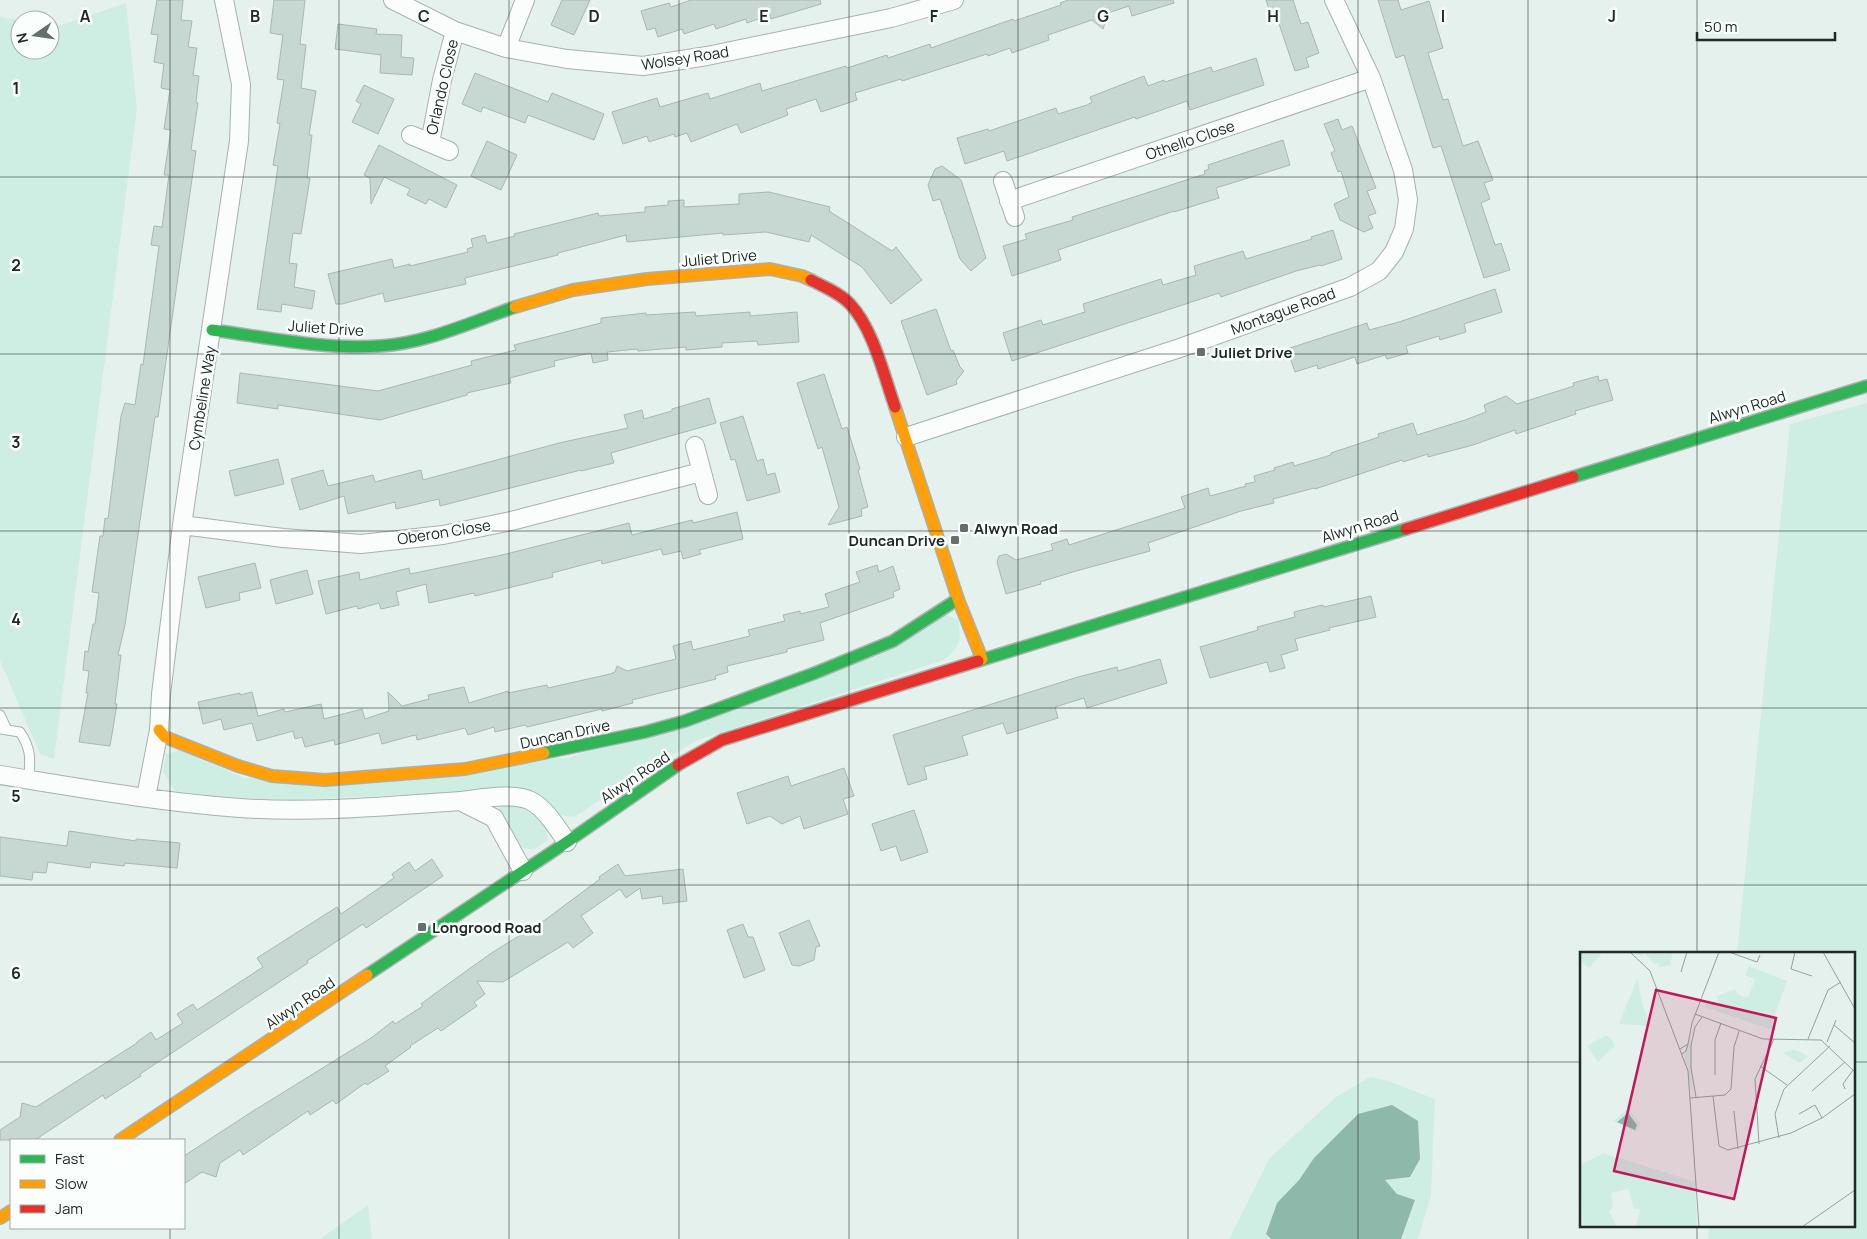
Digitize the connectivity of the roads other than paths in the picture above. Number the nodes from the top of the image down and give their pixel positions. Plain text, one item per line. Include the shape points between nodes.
1 (224, 0) edge
2 (393, 0) edge
3 (525, 0) edge
4 (954, 0) edge
5 (1334, 0) edge
6 (455, 31) junction
7 (506, 48) junction
8 (1370, 78) junction
9 (411, 135) dead end
10 (430, 143) junction
11 (449, 151) dead end
12 (1002, 181) dead end
13 (212, 330) junction
14 (1867, 386) edge
15 (906, 437) junction
16 (694, 446) dead end
17 (701, 472) junction
18 (708, 495) dead end
19 (182, 525) junction
20 (958, 599) junction
21 (982, 659) junction
22 (0, 715) edge
23 (4, 730) edge
24 (159, 730) junction
25 (0, 776) edge
26 (29, 780) junction
27 (146, 797) junction
28 (460, 801) junction
29 (567, 842) junction
30 (524, 871) junction
31 (122, 1139) edge

1 - 13 street, Cymbeline Way via 241,84 239,141
2 - 6 street, Wolsey Road
3 - 7 street
4 - 7 street, Wolsey Road via 891,18 643,66 567,59
5 - 8 street, Montague Road
6 - 7 street, Wolsey Road
6 - 10 street, Orlando Close
8 - 12 street, Othello Close via 1012,209
8 - 15 street, Montague Road via 1402,170 1408,200 1404,229 1394,252 1379,271 1350,287 1180,348
9 - 10 street, Orlando Close
10 - 11 street, Orlando Close
13 - 15 street, Juliet Drive via 335,346 380,346 437,334 573,290 647,279 770,269 802,276 850,304 867,327
13 - 19 street, Cymbeline Way
14 - 21 street, Alwyn Road
15 - 20 street, Juliet Drive
16 - 17 street
17 - 18 street
17 - 19 street, Oberon Close via 511,521 443,535 361,544
19 - 24 street, Cymbeline Way
20 - 21 street, Juliet Drive
20 - 24 street, Duncan Drive via 894,641 685,721 465,769 325,780 272,776 165,737
21 - 29 street, Alwyn Road via 722,740 676,766
22 - 23 lane
23 - 26 lane via 20,732 26,741 30,752
24 - 27 street, Cymbeline Way
25 - 26 street
26 - 27 street
27 - 28 street via 241,808 314,810
28 - 29 street via 509,796 530,800 548,815
28 - 30 street via 494,818
29 - 30 street, Alwyn Road
30 - 31 street, Alwyn Road

